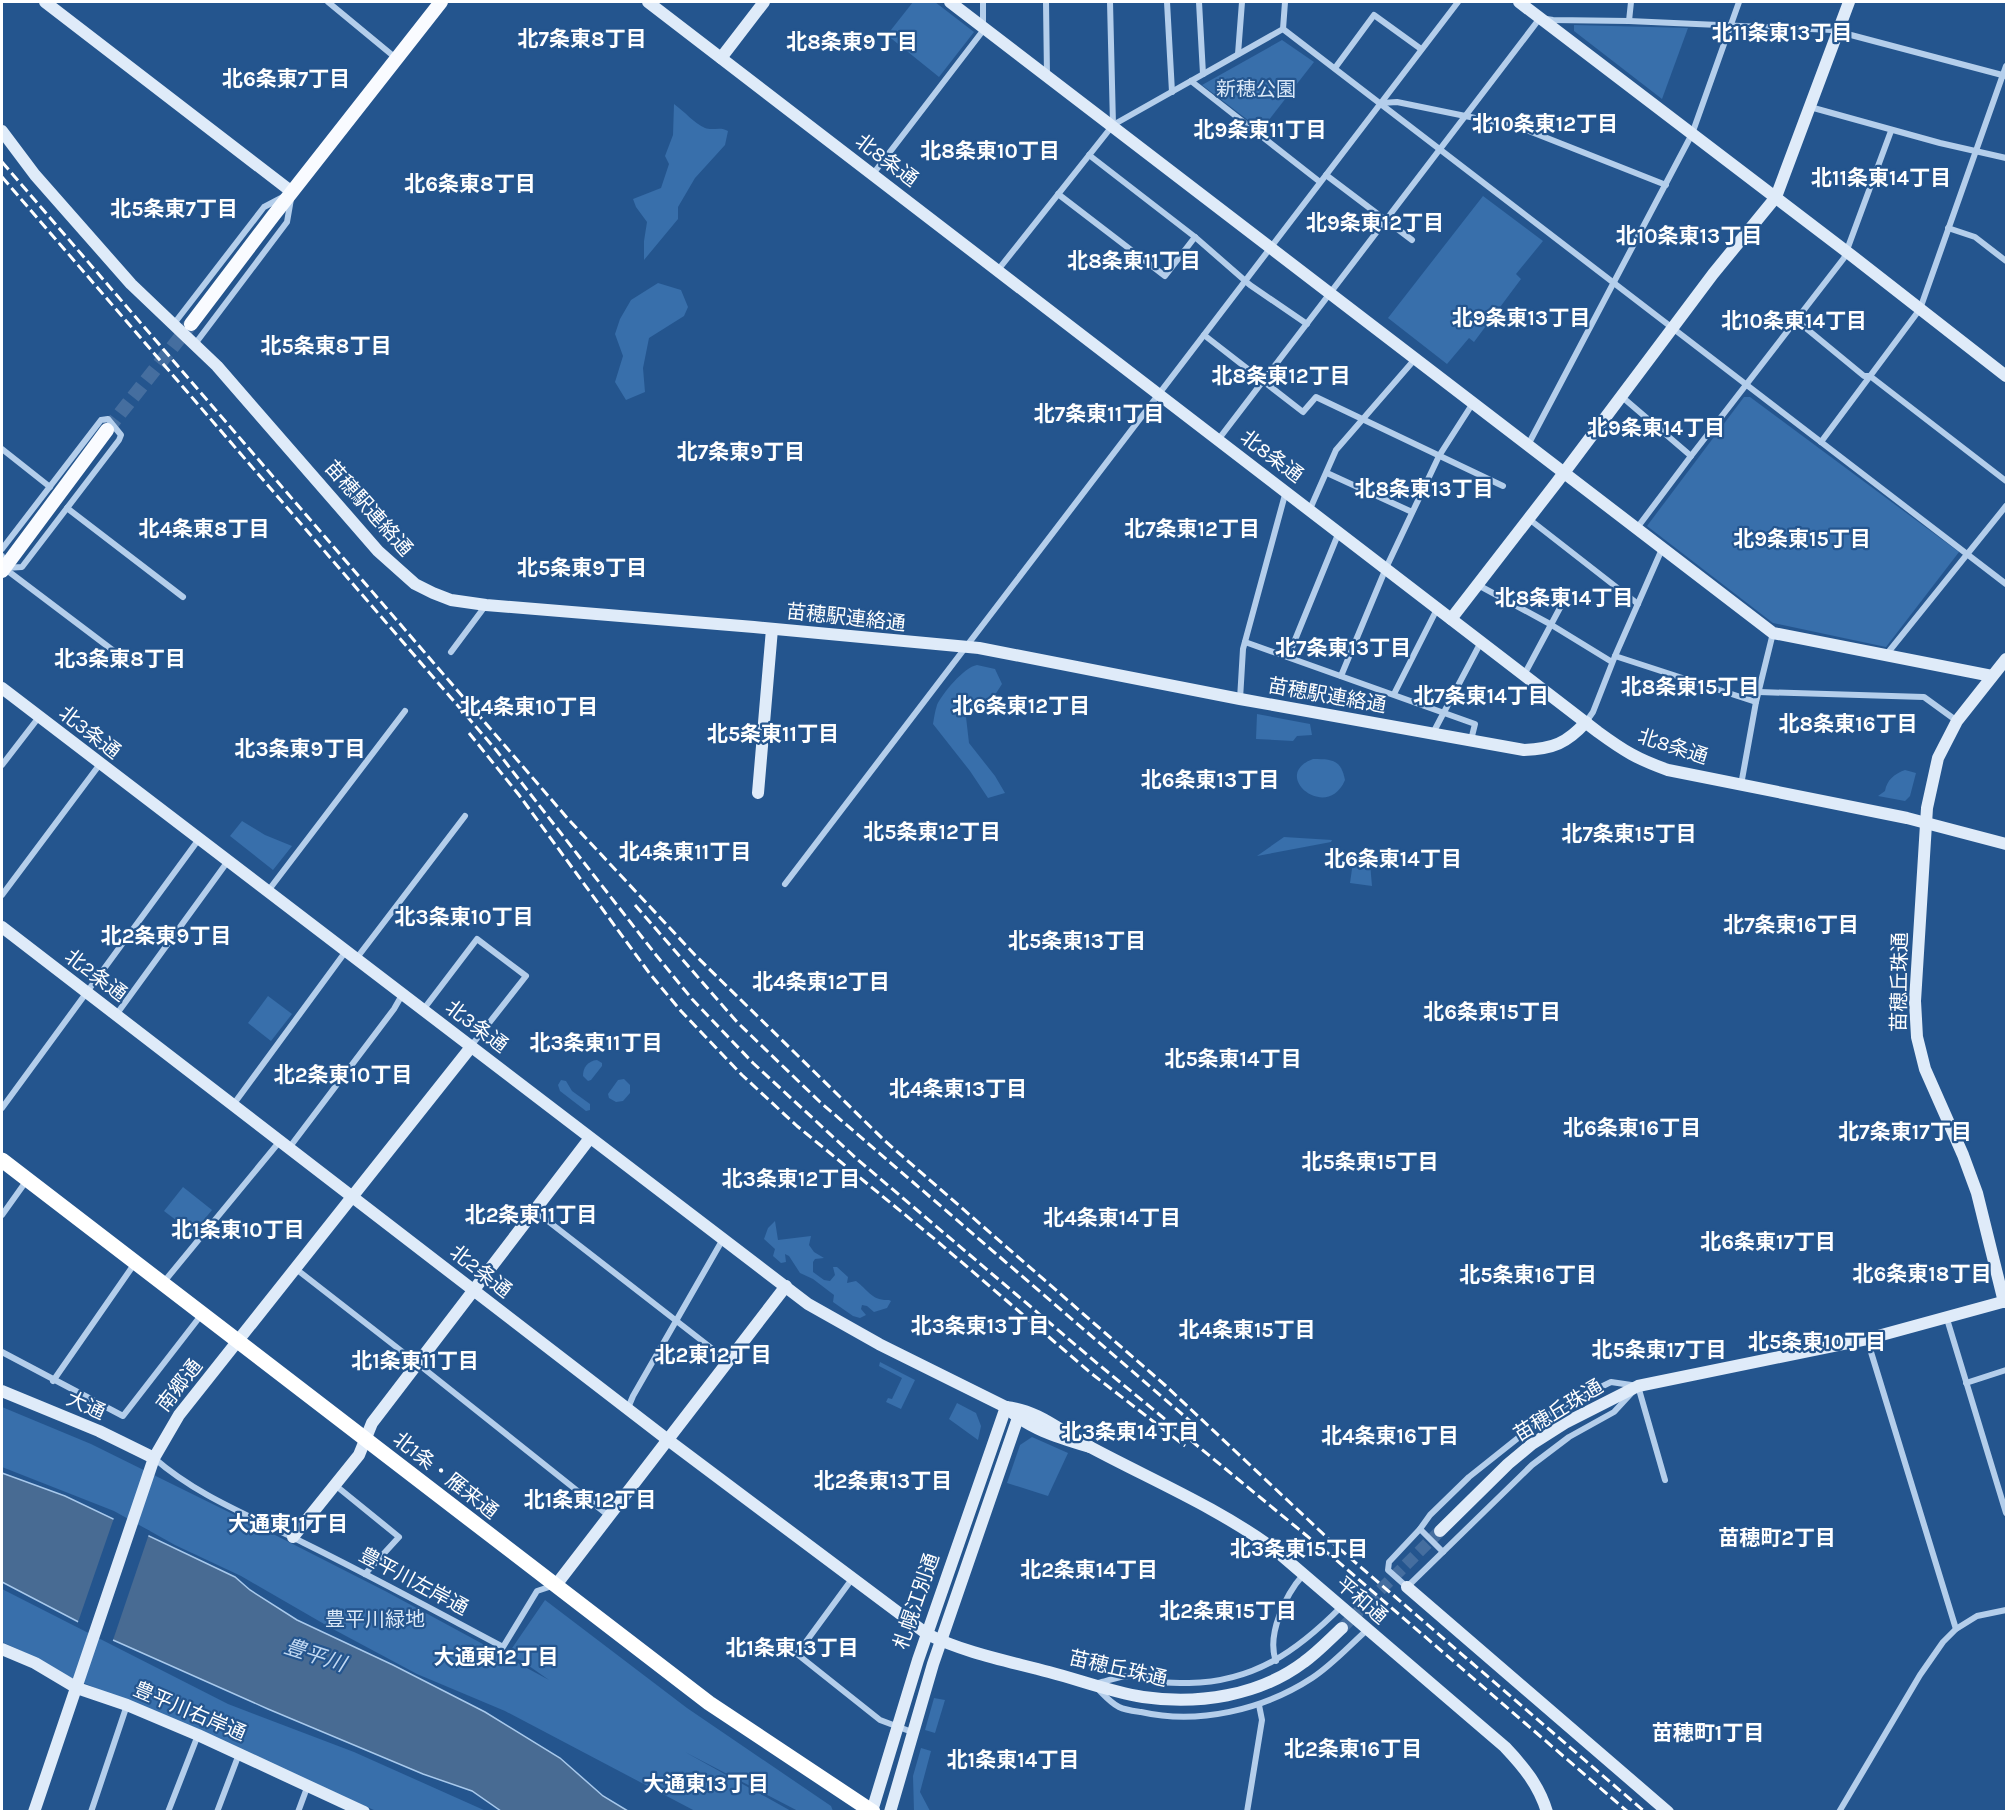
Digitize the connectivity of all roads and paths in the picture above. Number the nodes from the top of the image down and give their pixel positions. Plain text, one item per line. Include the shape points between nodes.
1 (45, 2) edge
2 (328, 2) edge
3 (441, 2) edge
4 (648, 2) edge
5 (764, 2) edge
6 (951, 2) edge
7 (983, 2) edge
8 (1046, 2) edge
9 (1110, 2) edge
10 (1167, 2) edge
11 (1199, 2) edge
12 (1242, 2) edge
13 (1285, 2) edge
14 (1458, 2) edge
15 (1519, 2) edge
16 (1631, 2) edge
17 (1739, 2) edge
18 (1850, 2) edge
19 (1540, 18) junction
20 (1629, 21) junction
21 (984, 27) junction
22 (1731, 27) junction
23 (1284, 29) junction
24 (1838, 31) junction
25 (1421, 49) junction
26 (1238, 54) junction
27 (721, 58) junction
28 (397, 59) junction
29 (2007, 66) edge
30 (1335, 68) junction
31 (1203, 74) junction
32 (2005, 75) edge
33 (1047, 76) junction
34 (1191, 81) junction
35 (1172, 92) junction
36 (1381, 103) junction
37 (1809, 107) junction
38 (1465, 117) junction
39 (1113, 125) junction
40 (2, 131) edge
41 (1891, 131) junction
42 (1692, 134) junction
43 (1440, 149) junction
44 (1976, 152) junction
45 (1089, 155) junction
46 (2007, 158) edge
47 (873, 174) junction
48 (1326, 175) junction
49 (1320, 182) junction
50 (1666, 185) junction
51 (292, 192) junction
52 (1058, 194) junction
53 (1776, 197) junction
54 (1386, 220) junction
55 (1947, 228) junction
56 (1195, 237) junction
57 (1412, 240) dead end
58 (1270, 248) junction
59 (1847, 251) junction
60 (2007, 261) edge
61 (998, 270) junction
62 (1246, 280) junction
63 (1615, 283) junction
64 (1331, 294) junction
65 (1920, 309) junction
66 (1796, 320) junction
67 (191, 324) tunnel mouth
68 (1307, 324) junction
69 (173, 325) junction
70 (1674, 328) junction
71 (1204, 335) junction
72 (195, 344) junction
73 (1416, 359) junction
74 (1870, 376) junction
75 (2007, 376) edge
76 (1263, 381) junction
77 (1747, 384) junction
78 (1159, 395) junction
79 (1620, 396) junction
80 (1473, 404) junction
81 (1363, 419) junction
82 (107, 430) tunnel mouth
83 (1218, 440) junction
84 (1821, 442) junction
85 (1528, 445) junction
86 (2, 449) edge
87 (1439, 456) junction
88 (1691, 456) junction
89 (1328, 473) junction
90 (1564, 473) junction
91 (2007, 481) edge
92 (1503, 486) dead end
93 (50, 487) junction
94 (1286, 491) junction
95 (2007, 506) edge
96 (67, 508) junction
97 (1310, 509) junction
98 (1412, 512) junction
99 (1529, 519) junction
100 (1637, 529) junction
101 (1339, 532) junction
102 (2, 549) edge
103 (1662, 549) junction
104 (1968, 554) junction
105 (2, 565) edge
106 (1386, 568) junction
107 (2007, 584) edge
108 (1478, 585) junction
109 (1569, 591) dead end
110 (183, 597) dead end
111 (1638, 604) junction
112 (486, 605) junction
113 (1438, 609) junction
114 (1451, 619) junction
115 (1550, 624) junction
116 (772, 629) junction
117 (1773, 633) junction
118 (1245, 642) junction
119 (1481, 642) junction
120 (965, 647) junction
121 (451, 652) dead end
122 (1886, 655) junction
123 (1288, 657) junction
124 (1613, 659) junction
125 (2007, 659) edge
126 (131, 664) dead end
127 (1524, 675) junction
128 (1341, 676) junction
129 (1992, 676) junction
130 (2, 688) edge
131 (1759, 692) junction
132 (1394, 694) junction
133 (1240, 699) junction
134 (1756, 702) junction
135 (405, 711) dead end
136 (1443, 712) junction
137 (39, 717) junction
138 (1957, 721) junction
139 (1586, 722) junction
140 (1432, 733) junction
141 (1471, 740) junction
142 (100, 764) junction
143 (2, 765) edge
144 (1741, 785) junction
145 (758, 793) dead end
146 (465, 816) dead end
147 (1928, 825) junction
148 (199, 839) junction
149 (2007, 844) edge
150 (228, 861) junction
151 (785, 884) dead end
152 (268, 892) junction
153 (2, 895) edge
154 (2, 927) edge
155 (351, 955) junction
156 (86, 992) junction
157 (403, 994) junction
158 (423, 1010) junction
159 (116, 1015) junction
160 (471, 1047) junction
161 (233, 1105) junction
162 (2, 1108) edge
163 (590, 1138) junction
164 (285, 1144) junction
165 (2, 1160) edge
166 (27, 1180) junction
167 (353, 1197) junction
168 (535, 1210) junction
169 (2, 1215) edge
170 (723, 1239) junction
171 (135, 1263) junction
172 (296, 1269) junction
173 (163, 1283) junction
174 (786, 1286) junction
175 (474, 1290) junction
176 (2005, 1302) edge
177 (202, 1314) junction
178 (1947, 1319) junction
179 (677, 1321) junction
180 (1867, 1339) junction
181 (238, 1341) junction
182 (2, 1352) edge
183 (728, 1361) junction
184 (418, 1363) junction
185 (2007, 1370) edge
186 (54, 1381) junction
187 (1966, 1383) junction
188 (1638, 1386) junction
189 (2, 1391) edge
190 (1006, 1407) junction
191 (628, 1408) junction
192 (1020, 1413) junction
193 (365, 1439) junction
194 (668, 1440) junction
195 (154, 1458) junction
196 (1665, 1480) dead end
197 (335, 1485) junction
198 (2007, 1514) edge
199 (609, 1516) junction
200 (1420, 1529) junction
201 (1440, 1531) tunnel mouth
202 (293, 1537) junction
203 (1443, 1552) junction
204 (365, 1574) junction
205 (1303, 1575) junction
206 (852, 1579) junction
207 (556, 1585) junction
208 (1407, 1587) junction
209 (1341, 1607) junction
210 (2007, 1610) edge
211 (1342, 1628) tunnel mouth
212 (1956, 1629) junction
213 (1367, 1630) junction
214 (927, 1634) junction
215 (941, 1641) junction
216 (2, 1649) edge
217 (1276, 1661) junction
218 (79, 1683) junction
219 (1093, 1684) junction
220 (127, 1705) junction
221 (1259, 1705) junction
222 (897, 1728) junction
223 (912, 1732) junction
224 (198, 1735) junction
225 (239, 1753) junction
226 (308, 1784) junction
227 (872, 1811) edge
228 (34, 1812) edge
229 (91, 1812) edge
230 (168, 1812) edge
231 (217, 1812) edge
232 (298, 1812) edge
233 (364, 1812) edge
234 (890, 1812) edge
235 (1247, 1812) edge
236 (1547, 1812) edge
237 (1668, 1812) edge
238 (1839, 1812) edge

1 - 51 street
2 - 28 street
3 - 28 main road
4 - 27 street, 北8条通
5 - 27 street
6 - 21 street
7 - 21 street
8 - 33 street
9 - 39 street
10 - 35 street
11 - 31 street
12 - 26 street
13 - 23 street
14 - 25 street
15 - 19 street
16 - 20 street
17 - 22 street
18 - 24 street
19 - 20 street
19 - 38 street
19 - 42 street
20 - 22 street
21 - 33 street
21 - 47 street
22 - 24 street
22 - 42 street
23 - 26 street
23 - 30 street
24 - 32 street
24 - 37 street
25 - 30 street via 1374,15
25 - 36 street
26 - 31 street
27 - 47 street, 北8条通
28 - 51 main road
29 - 32 street
30 - 36 street
31 - 34 street
32 - 44 street
33 - 39 street
34 - 35 street
34 - 49 street
35 - 39 street
36 - 38 street via 1397,102
36 - 43 street
36 - 48 street
37 - 41 street
37 - 53 street
38 - 43 street
38 - 50 street via 1519,127
39 - 45 street
39 - 58 street
40 - 69 street via 101,250
41 - 44 street
41 - 59 street
42 - 50 street
42 - 53 street
43 - 54 street
43 - 63 street
44 - 46 street
44 - 55 street
45 - 52 street
45 - 56 street
47 - 61 street, 北8条通
48 - 49 street
48 - 54 street
49 - 58 street
50 - 63 street
51 - 67 main road
51 - 69 street via 264,207
51 - 72 street via 287,222
52 - 56 street via 1165,276
52 - 61 street
53 - 59 street
53 - 70 street
54 - 57 street
54 - 64 street
55 - 60 street via 1975,237
55 - 65 street
56 - 62 street
58 - 62 street
58 - 64 street
59 - 65 street
59 - 66 street
61 - 78 street, 北8条通
62 - 68 street
62 - 71 street
63 - 70 street
63 - 85 street
64 - 68 street
64 - 73 street
65 - 74 street
65 - 75 street
66 - 74 street via 1864,376
66 - 77 street
68 - 76 street
69 - 72 street, 苗穂駅連絡通
70 - 77 street
70 - 79 street
71 - 76 street
71 - 78 street
72 - 112 street, 苗穂駅連絡通 via 395,568 433,593
73 - 80 street
73 - 81 street
74 - 84 street
74 - 91 street
76 - 81 street via 1303,412 1316,398
76 - 83 street
77 - 84 street
77 - 88 street
78 - 83 street, 北8条通
78 - 120 street
79 - 88 street
79 - 90 street
80 - 85 street
80 - 87 street
81 - 87 street
81 - 89 street via 1336,450
82 - 105 main road
83 - 94 street, 北8条通
84 - 104 street
85 - 90 street
86 - 93 street
87 - 92 street
87 - 98 street
88 - 100 street
89 - 97 street
89 - 98 street
90 - 99 street
90 - 100 street
93 - 96 street via 101,420 108,419 119,431 119,440
93 - 102 street
94 - 97 street, 北8条通
94 - 118 street
95 - 104 street
96 - 105 street via 22,567
96 - 110 street
97 - 101 street, 北8条通
98 - 106 street
99 - 108 street
99 - 111 street
100 - 103 street
101 - 106 street, 北8条通
101 - 123 street
103 - 111 street
103 - 117 street
104 - 107 street
104 - 122 street
105 - 126 street
106 - 113 street, 北8条通
106 - 128 street
108 - 114 street
108 - 115 street
109 - 115 street
111 - 124 street
112 - 116 street, 苗穂駅連絡通
112 - 121 street
113 - 114 street, 北8条通
113 - 132 street
114 - 119 street, 北8条通
115 - 124 street
115 - 127 street
116 - 120 street, 苗穂駅連絡通
116 - 145 street
117 - 122 street
117 - 131 street
118 - 123 street
118 - 133 street
119 - 127 street, 北8条通
119 - 136 street
120 - 133 street, 苗穂駅連絡通
120 - 151 street
122 - 129 street
123 - 128 street
124 - 134 street
124 - 139 street
125 - 129 street, 苗穂丘珠通
127 - 139 street, 北8条通
128 - 132 street
129 - 138 street, 苗穂丘珠通
130 - 137 street, 北3条通
131 - 134 street
131 - 138 street via 1924,697
132 - 136 street
133 - 140 street, 苗穂駅連絡通
134 - 144 street
135 - 152 street
136 - 140 street
136 - 141 street via 1475,724
137 - 142 street, 北3条通
137 - 143 street
138 - 147 street, 苗穂丘珠通 via 1938,758
139 - 141 street, 苗穂駅連絡通 via 1564,742 1536,750
139 - 144 street, 北8条通 via 1641,760 1668,770
140 - 141 street, 苗穂駅連絡通
142 - 148 street, 北3条通
142 - 153 street
144 - 147 street, 北8条通
146 - 155 street
147 - 149 street, 北8条通
147 - 176 street, 苗穂丘珠通 via 1914,1001 1917,1037 1925,1069 1977,1192
148 - 150 street, 北3条通
148 - 156 street
150 - 152 street, 北3条通
150 - 159 street
152 - 155 street, 北3条通
154 - 156 street, 北2条通
155 - 157 street, 北3条通
155 - 161 street
156 - 159 street, 北2条通
156 - 162 street
157 - 158 street, 北3条通
157 - 164 street
158 - 160 street, 北3条通
158 - 160 street via 477,939 526,976
159 - 161 street, 北2条通
160 - 163 street, 北3条通
160 - 167 street, 南郷通
161 - 164 street, 北2条通
163 - 168 street
163 - 170 street, 北3条通
164 - 167 street, 北2条通
164 - 173 street
165 - 166 highway, 北1条・雁来通
166 - 169 street
166 - 171 highway, 北1条・雁来通
167 - 172 street, 南郷通
167 - 175 street, 北2条通
168 - 175 street
168 - 179 street
170 - 174 street, 北3条通
170 - 179 street
171 - 173 highway, 北1条・雁来通
171 - 186 street
172 - 181 street, 南郷通
172 - 184 street
173 - 177 highway, 北1条・雁来通
174 - 183 street
174 - 190 street, 北3条通 via 830,1318
175 - 184 street
175 - 191 street, 北2条通
176 - 178 street, 苗穂丘珠通
177 - 181 highway, 北1条・雁来通
177 - 186 street via 123,1416
178 - 180 street, 苗穂丘珠通
178 - 187 street
179 - 183 street
179 - 191 street
180 - 188 street, 苗穂丘珠通
180 - 212 street
181 - 193 highway, 北1条・雁来通
181 - 195 street, 南郷通 via 179,1415
182 - 186 street
183 - 194 street
184 - 193 street via 372,1423
184 - 199 street
185 - 187 street
187 - 198 street
188 - 196 street
188 - 200 street via 1611,1382 1544,1418 1469,1477
188 - 201 street, 苗穂丘珠通 via 1532,1444
188 - 203 street via 1614,1412 1569,1437 1532,1465
189 - 195 street, 大通
190 - 192 street, 北3条通
190 - 214 street, 札幌江別通
191 - 194 street, 北2条通
192 - 205 street, 平和通 via 1062,1429 1213,1509 1245,1528
192 - 215 street, 札幌江別通
193 - 197 street via 359,1455
193 - 207 highway, 北1条・雁来通
194 - 199 street
194 - 206 street, 北2条通
195 - 202 street, 豊平川左岸通 via 193,1487
195 - 218 street, 南郷通
197 - 202 street
197 - 204 street via 399,1537
199 - 207 street
200 - 203 street
200 - 208 street via 1389,1562 1388,1570
202 - 204 street, 豊平川左岸通
203 - 208 street
204 - 207 street, 豊平川左岸通 via 503,1647 537,1591
205 - 209 street, 平和通
205 - 217 street via 1289,1593 1281,1613 1272,1650
206 - 214 street, 北2条通
206 - 222 street via 797,1654 880,1720
207 - 227 highway, 北1条・雁来通 via 709,1704
208 - 237 street
209 - 213 street, 平和通
209 - 217 street
210 - 212 street via 1977,1616
211 - 219 street, 苗穂丘珠通 via 1304,1662 1243,1692 1209,1699 1174,1700
212 - 238 street via 1920,1676
213 - 221 street via 1313,1678
213 - 236 street, 平和通 via 1505,1747 1536,1784
214 - 215 street, 北2条通
214 - 222 street, 札幌江別通
215 - 219 street, 苗穂丘珠通
215 - 223 street, 札幌江別通
216 - 218 street, 豊平川右岸通
217 - 219 street via 1216,1681 1161,1682 1128,1676
218 - 220 street, 豊平川右岸通
218 - 228 street, 南郷通
219 - 221 street via 1118,1707 1151,1714 1198,1716
220 - 224 street, 豊平川右岸通
220 - 229 street
221 - 235 street via 1262,1720
222 - 223 street
222 - 227 street, 札幌江別通
223 - 234 street, 札幌江別通
224 - 225 street, 豊平川右岸通
224 - 230 street
225 - 226 street, 豊平川右岸通
225 - 231 street
226 - 232 street
226 - 233 street, 豊平川右岸通

